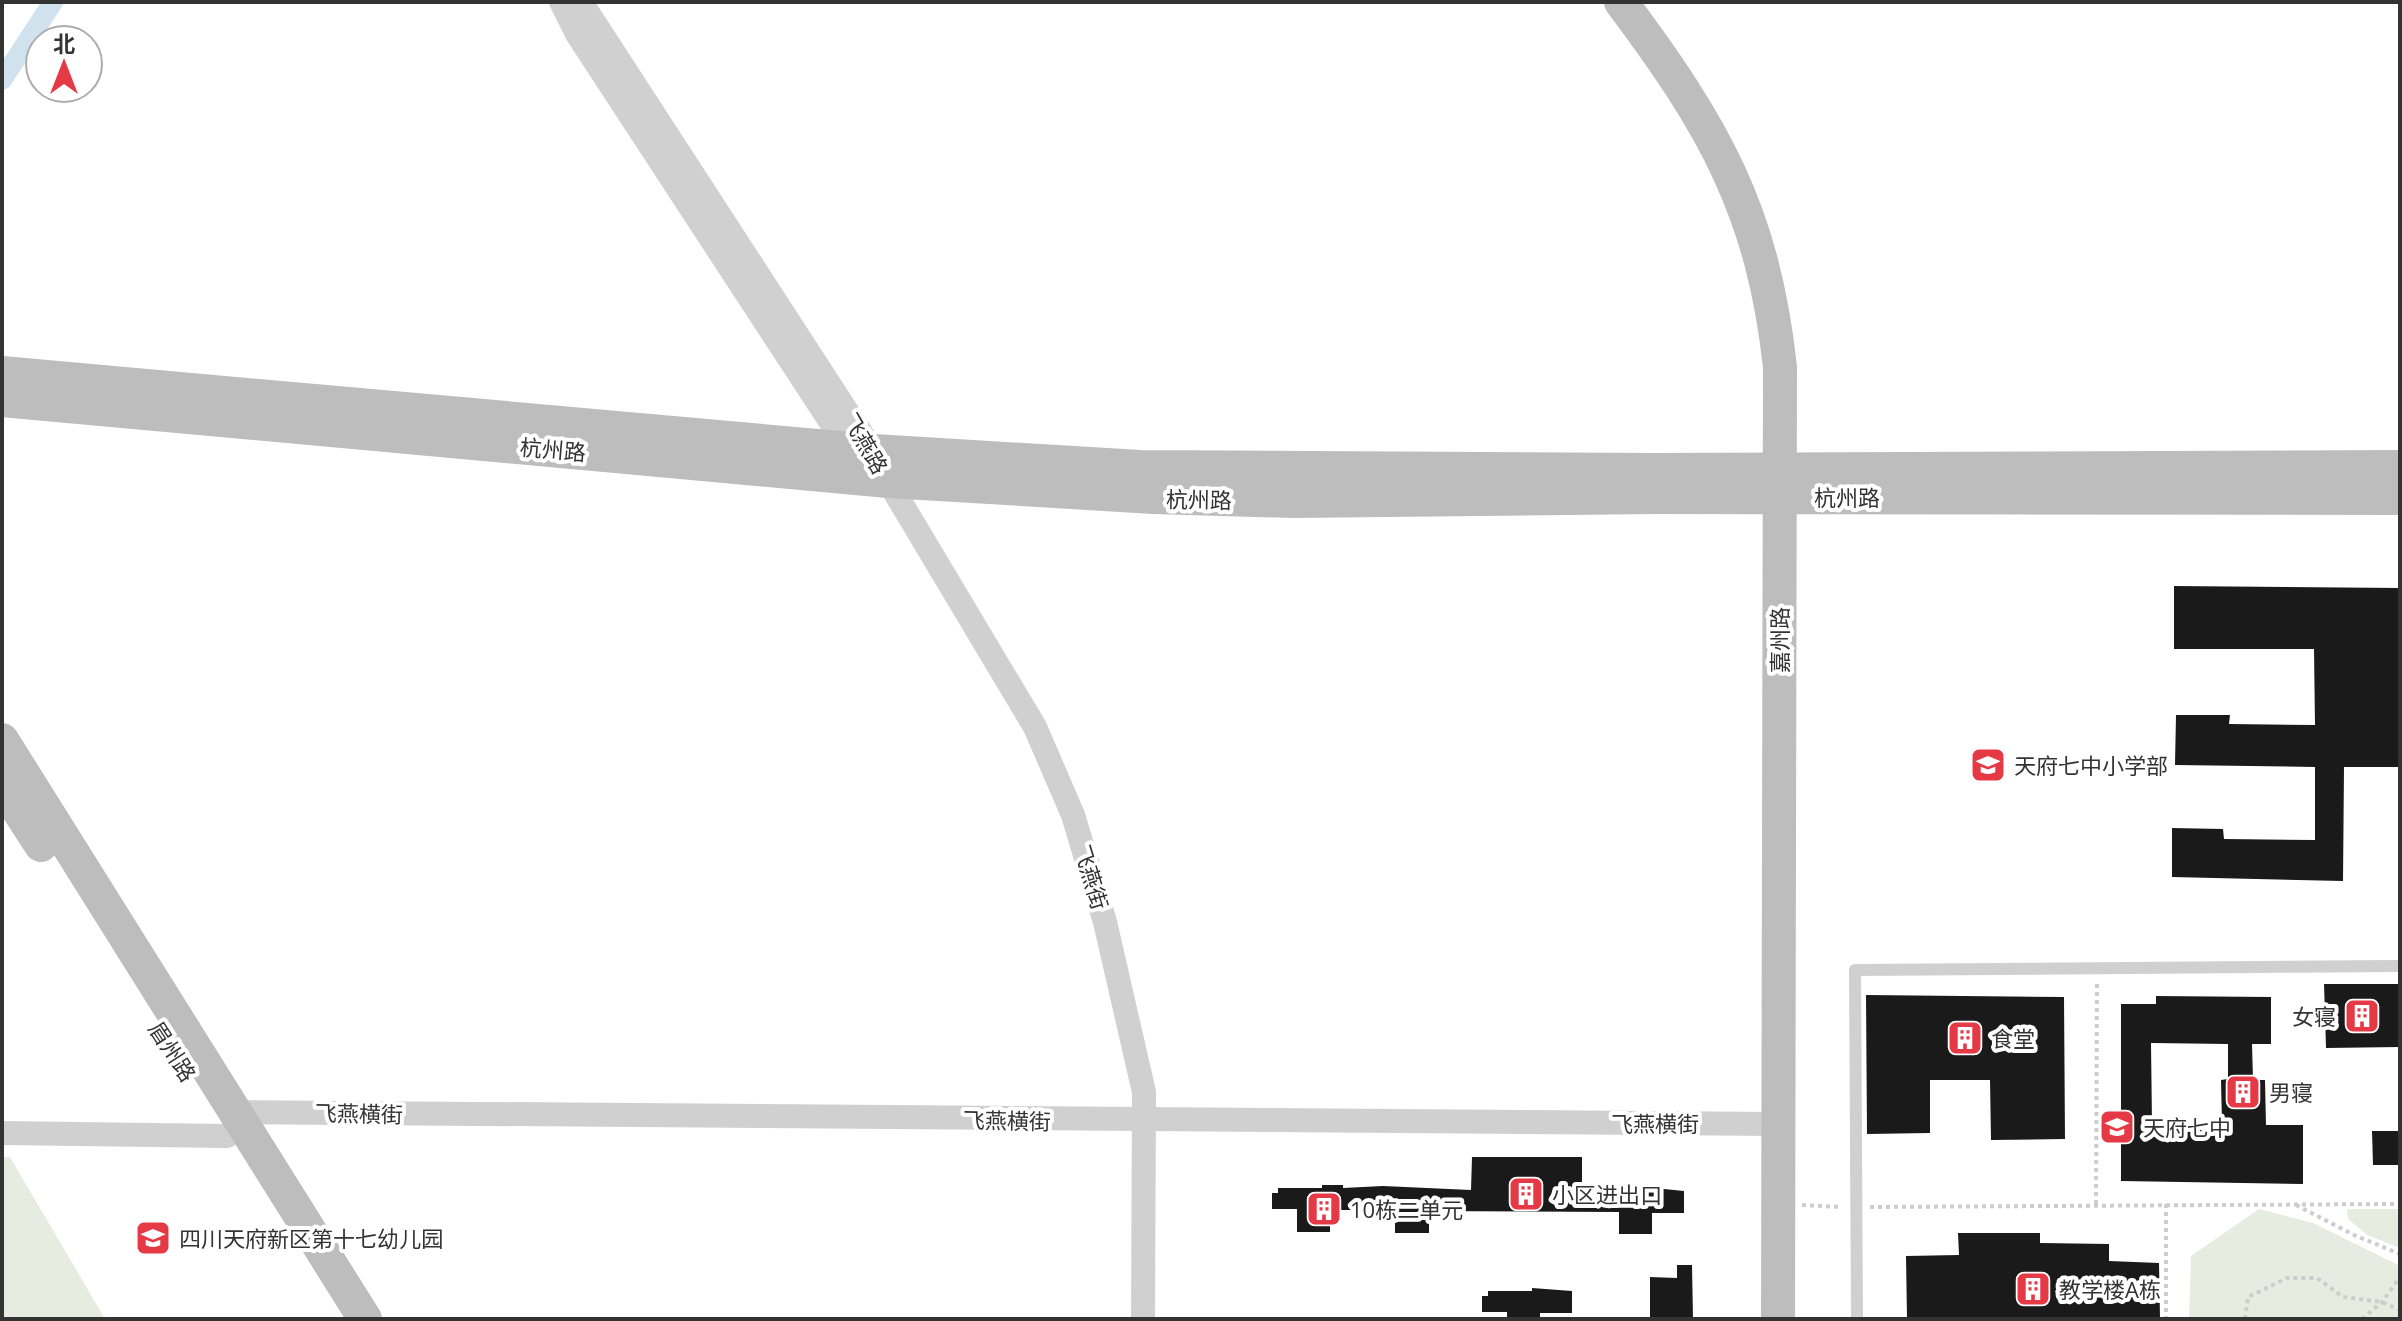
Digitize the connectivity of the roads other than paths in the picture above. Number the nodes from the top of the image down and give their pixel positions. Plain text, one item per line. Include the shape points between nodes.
1 (561, 2) edge
2 (581, 2) edge
3 (1621, 2) edge
4 (1651, 2) edge
5 (2, 373) edge
6 (2, 400) edge
7 (870, 460) junction
8 (2400, 467) edge
9 (1791, 482) junction
10 (2400, 498) edge
11 (2, 740) edge
12 (2, 785) edge
13 (2400, 966) edge
14 (1144, 1121) junction
15 (232, 1124) junction
16 (1778, 1124) junction
17 (2, 1133) edge
18 (340, 1319) edge
19 (365, 1319) edge
20 (1143, 1319) edge
21 (1778, 1319) edge
22 (1801, 1319) edge
23 (1857, 1319) edge

1 - 7 street, 飞燕路 via 577,34
2 - 7 street, 飞燕路
3 - 9 main road, 嘉州路 via 1706,123 1750,220 1774,313
4 - 9 main road via 1729,123 1781,243 1801,363
5 - 7 main road, 杭州路
6 - 7 main road, 杭州路
7 - 9 main road, 杭州路
7 - 14 street, 飞燕街 via 1035,727 1073,815 1105,922 1144,1092
8 - 9 main road, 杭州路
9 - 10 main road, 杭州路
9 - 16 main road, 嘉州路
9 - 22 main road
11 - 15 main road
12 - 15 main road, 眉州路
13 - 23 lane via 1855,970
14 - 15 street, 飞燕横街
14 - 16 street, 飞燕横街
14 - 20 street, 飞燕街
15 - 17 street, 飞燕横街
15 - 18 main road, 眉州路
15 - 19 main road
16 - 21 main road, 嘉州路

